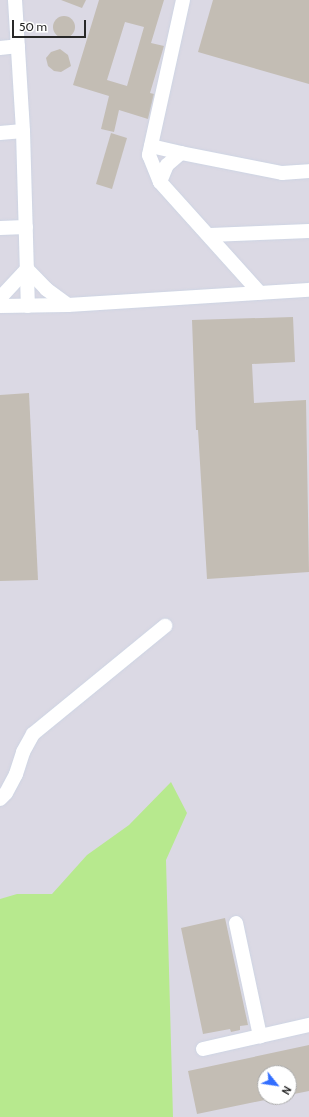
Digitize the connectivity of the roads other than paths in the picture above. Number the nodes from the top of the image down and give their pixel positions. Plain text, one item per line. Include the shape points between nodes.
1 (15, 0) edge
2 (183, 0) edge
3 (18, 46) junction
4 (0, 48) edge
5 (23, 131) junction
6 (0, 133) edge
7 (151, 146) junction
8 (181, 153) junction
9 (309, 171) edge
10 (160, 182) junction
11 (26, 227) junction
12 (0, 228) edge
13 (309, 231) edge
14 (210, 235) junction
15 (27, 269) junction
16 (309, 290) edge
17 (260, 293) junction
18 (0, 298) edge
19 (68, 305) junction
20 (0, 306) edge
21 (28, 306) junction
22 (165, 626) dead end
23 (0, 799) edge
24 (236, 923) dead end
25 (309, 1025) edge
26 (260, 1036) junction
27 (203, 1049) dead end

1 - 3 street
2 - 7 street
3 - 4 street
3 - 5 street
5 - 6 street
5 - 11 street
7 - 8 street
7 - 10 street via 149,155
8 - 9 street via 282,172
8 - 10 street via 167,165
10 - 14 street
11 - 12 street
11 - 15 street
13 - 14 street
14 - 17 street
15 - 18 street
15 - 19 street via 46,289
15 - 21 street
16 - 17 street
17 - 19 street
19 - 21 street
20 - 21 street
22 - 23 street via 33,734 23,752 16,774
24 - 26 street
25 - 26 street
26 - 27 street

